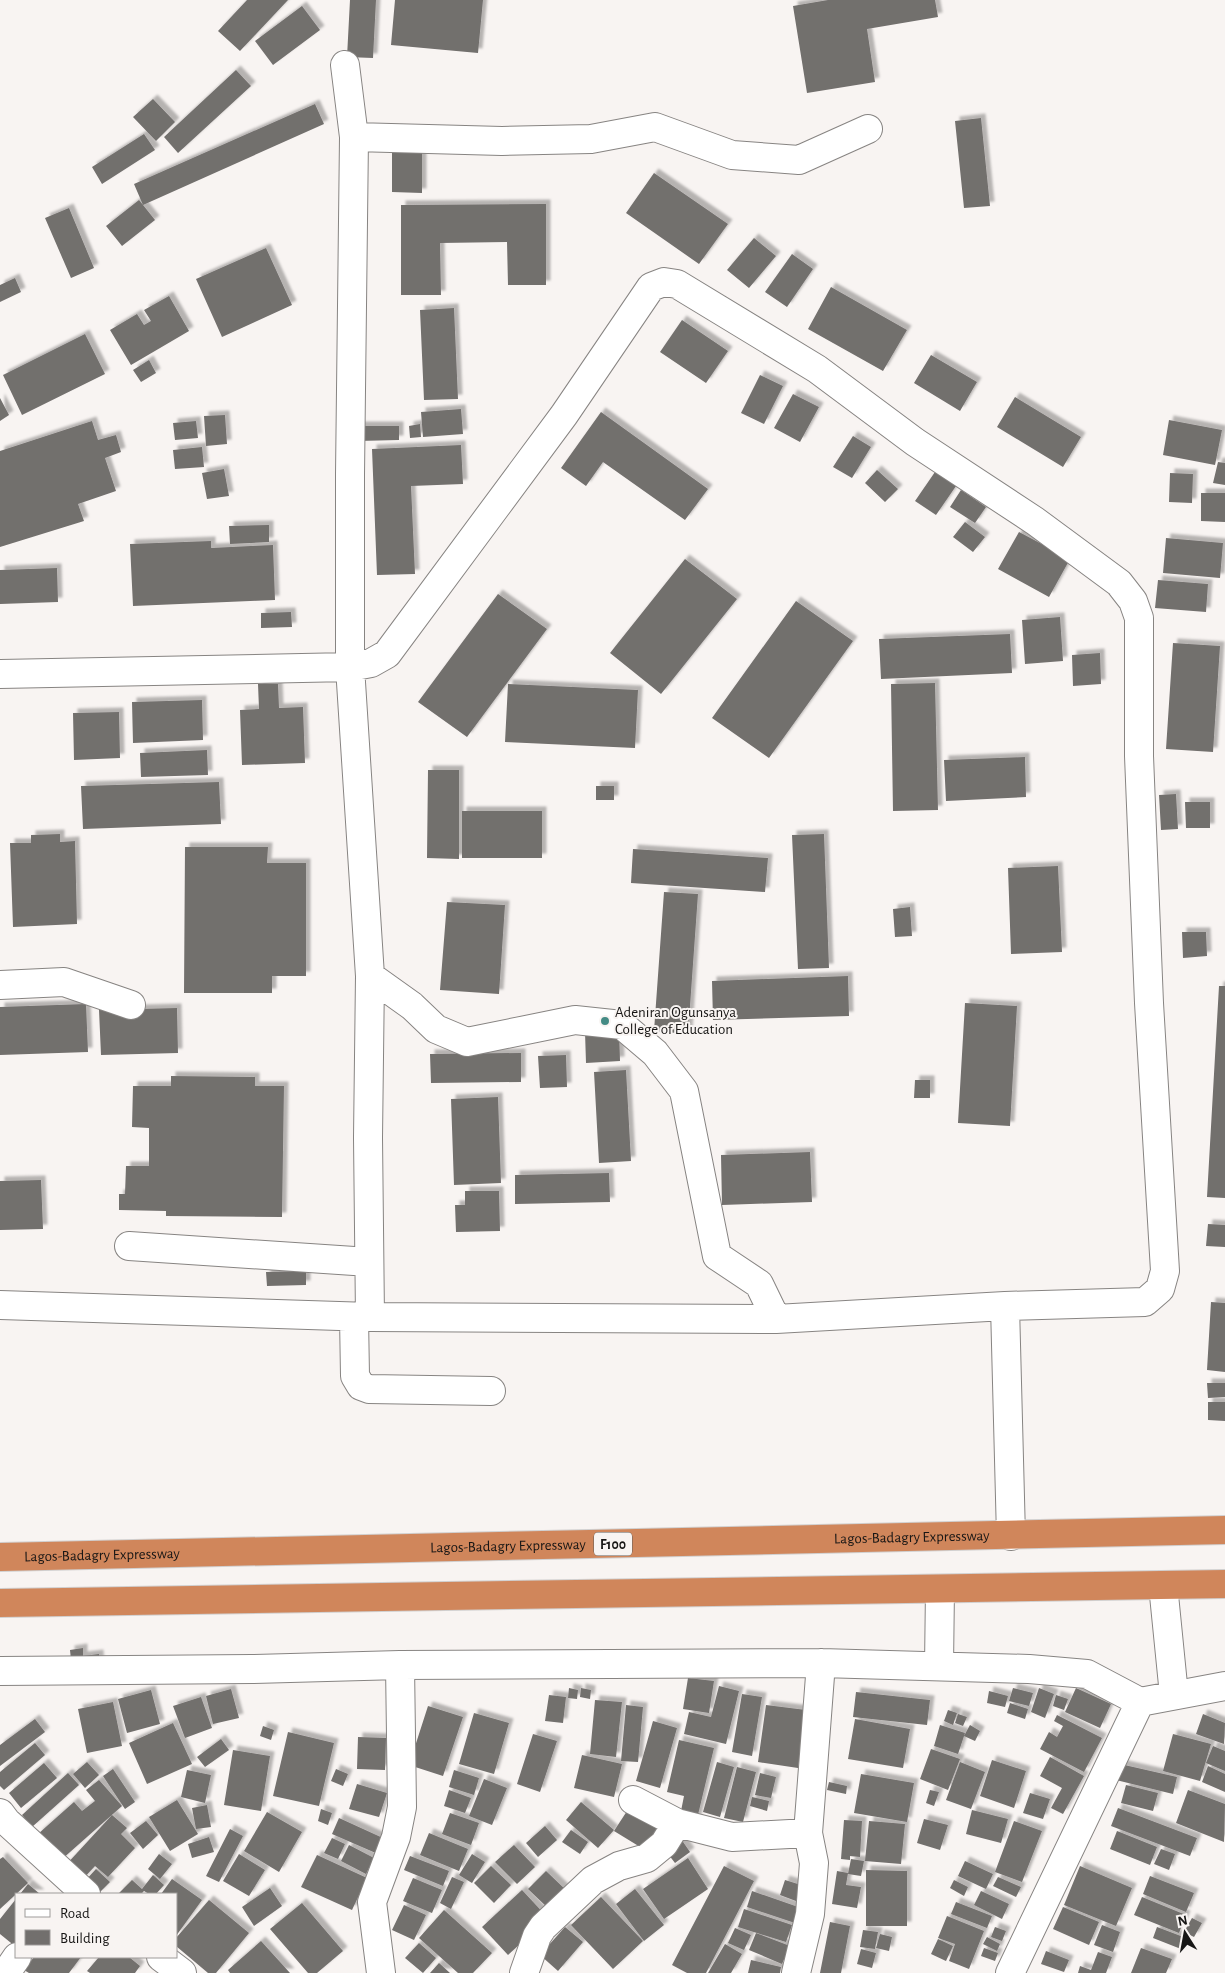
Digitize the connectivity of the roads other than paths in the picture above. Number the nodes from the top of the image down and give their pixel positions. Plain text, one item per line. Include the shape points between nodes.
1 (345, 65) dead end
2 (868, 129) dead end
3 (354, 137) junction
4 (350, 667) junction
5 (0, 674) edge
6 (370, 976) junction
7 (0, 985) edge
8 (131, 1005) dead end
9 (129, 1246) dead end
10 (369, 1262) junction
11 (0, 1305) edge
12 (1005, 1306) junction
13 (362, 1317) junction
14 (776, 1319) junction
15 (491, 1391) dead end
16 (1225, 1530) edge
17 (1011, 1536) junction
18 (0, 1557) edge
19 (1225, 1584) edge
20 (1163, 1585) junction
21 (940, 1589) junction
22 (0, 1603) edge
23 (821, 1663) junction
24 (400, 1665) junction
25 (939, 1666) junction
26 (0, 1671) edge
27 (1225, 1686) edge
28 (1174, 1695) junction
29 (1140, 1702) junction
30 (633, 1800) dead end
31 (0, 1813) edge
32 (677, 1823) junction
33 (808, 1833) junction
34 (77, 1891) edge
35 (16, 1958) edge
36 (162, 1958) edge
37 (6, 1973) edge
38 (182, 1973) edge
39 (381, 1973) edge
40 (524, 1973) edge
41 (796, 1973) edge
42 (1010, 1973) edge

1 - 3 street
2 - 3 street via 799,160 732,155 655,127 591,139 502,141
3 - 4 street
4 - 5 street
4 - 6 street
4 - 12 street via 371,663 387,654 564,415 651,287 664,282 677,284 817,369 915,442 1035,521 1119,584 1133,601 1139,618 1138,756 1165,1271 1160,1289 1145,1302
6 - 10 street
6 - 14 street via 412,1006 436,1029 467,1042 575,1020 622,1025 655,1053 684,1091 717,1256 759,1284
7 - 8 street via 64,982
9 - 10 street
10 - 13 street
11 - 13 street
12 - 14 street
12 - 17 street
13 - 14 street
13 - 15 street via 355,1376 361,1386
16 - 17 highway, Lagos-Badagry Expressway / F100
17 - 18 highway, Lagos-Badagry Expressway / F100
19 - 20 highway
20 - 21 highway
20 - 28 street
21 - 22 highway
21 - 25 street
23 - 24 street
23 - 25 street
23 - 33 street
24 - 26 street
24 - 39 street via 402,1807 396,1837 372,1902
25 - 29 street via 1087,1674
27 - 28 street
28 - 29 street
29 - 42 street
30 - 32 street
31 - 34 street
32 - 33 street via 732,1837
32 - 40 street via 664,1844 647,1858 619,1866 593,1880 543,1927
33 - 41 street via 814,1863 810,1914
35 - 37 street
36 - 38 street

